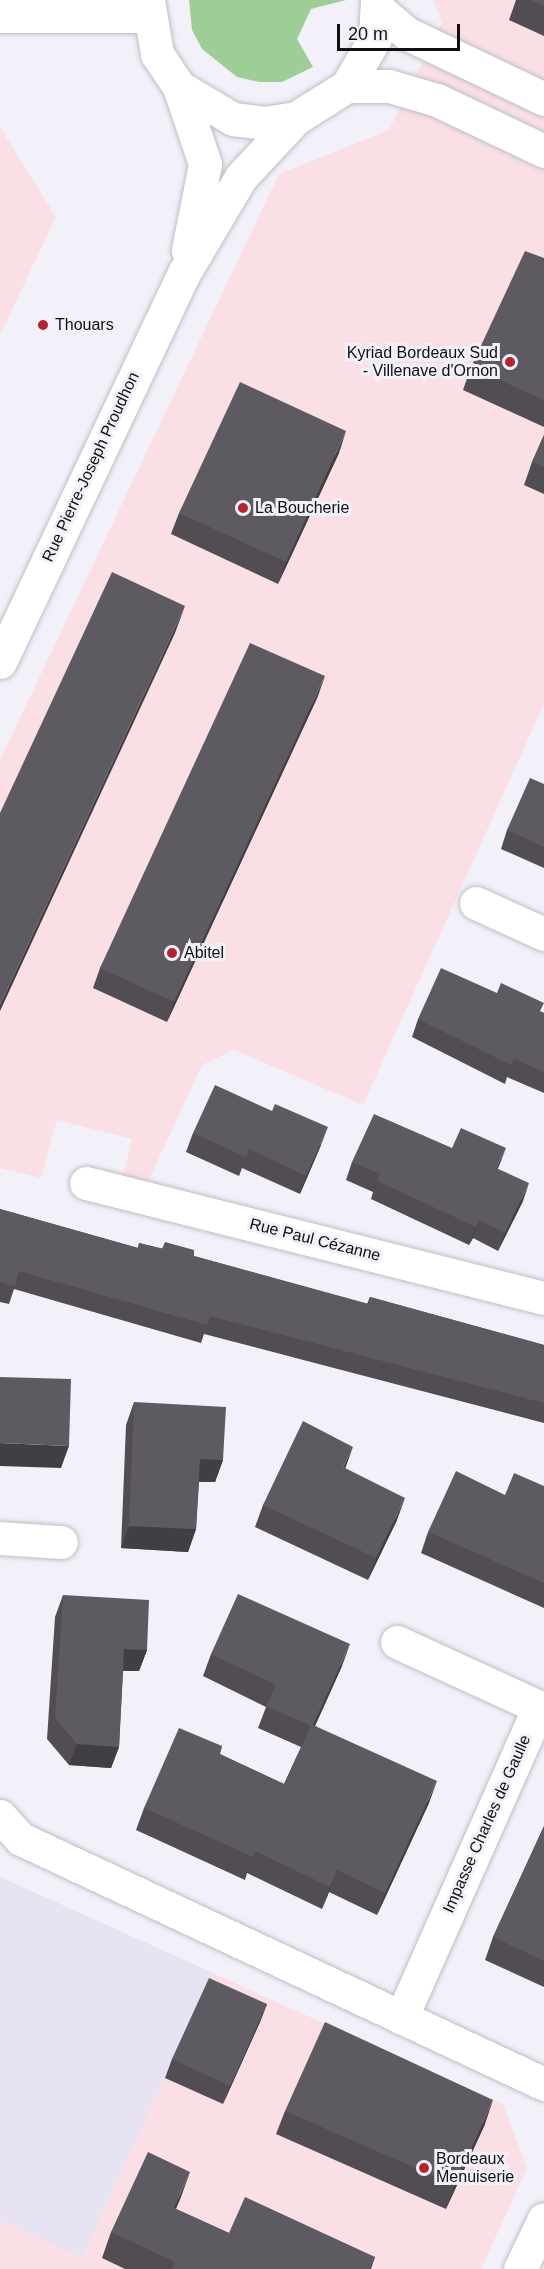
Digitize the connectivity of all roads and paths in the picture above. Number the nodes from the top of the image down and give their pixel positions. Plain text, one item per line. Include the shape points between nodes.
1 (378, 5) edge
2 (147, 8) edge
3 (0, 16) edge
4 (347, 86) junction
5 (179, 87) junction
6 (544, 99) edge
7 (296, 118) junction
8 (544, 151) edge
9 (183, 273) junction
10 (0, 662) edge
11 (476, 903) dead end
12 (544, 934) edge
13 (86, 1183) dead end
14 (544, 1298) edge
15 (0, 1538) edge
16 (61, 1542) dead end
17 (397, 1642) dead end
18 (0, 1816) edge
19 (401, 2018) junction
20 (544, 2084) edge
21 (544, 2219) edge
22 (520, 2269) edge

1 - 4 street via 364,64
1 - 6 street via 408,34
2 - 3 street
2 - 5 street via 157,54
4 - 7 street, Rue Pierre-Joseph Proudhon
4 - 8 street via 389,86 437,100
5 - 7 street via 233,119
5 - 9 street, Rue Pierre-Joseph Proudhon via 205,164
7 - 9 street, Rue Pierre-Joseph Proudhon via 241,177
9 - 10 street, Rue Pierre-Joseph Proudhon
11 - 12 street
13 - 14 street, Rue Paul Cézanne
15 - 16 street
17 - 19 street, Impasse Charles de Gaulle via 539,1707
18 - 19 street via 21,1839
19 - 20 street
21 - 22 street

